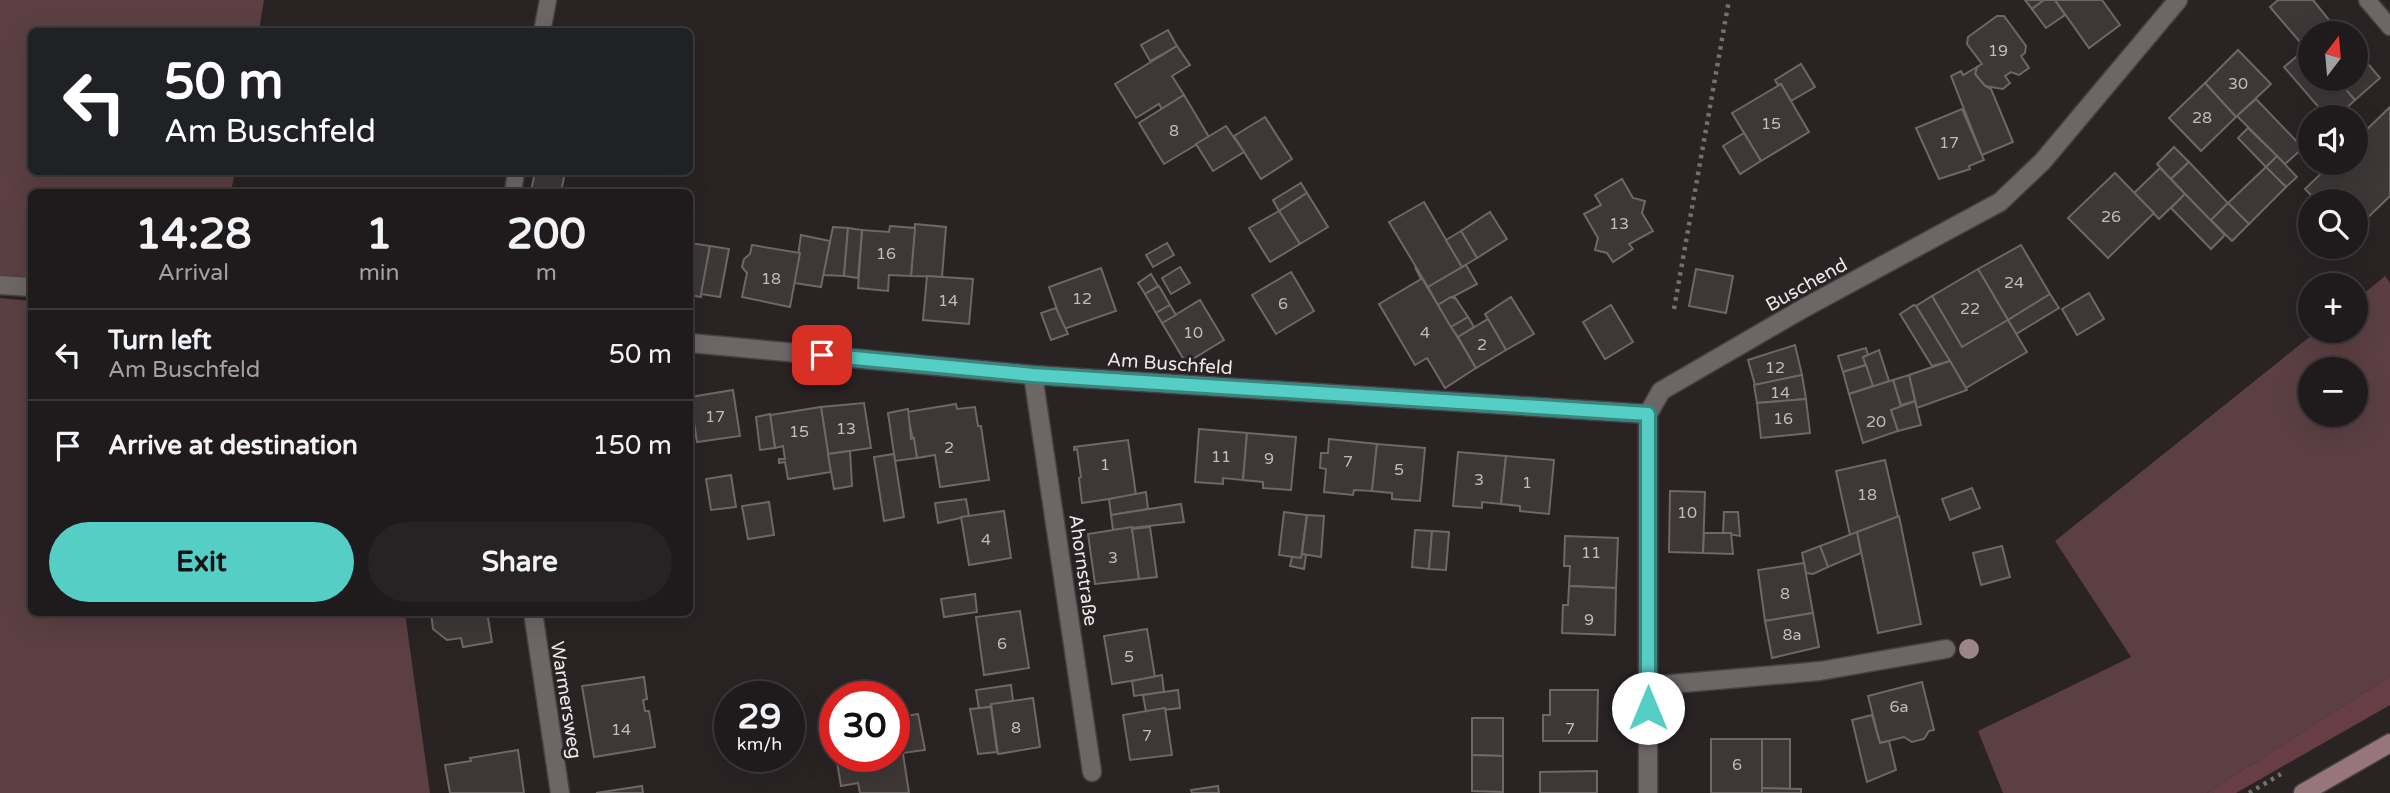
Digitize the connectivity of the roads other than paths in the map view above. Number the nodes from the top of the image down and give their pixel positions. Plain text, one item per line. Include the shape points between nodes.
1 (548, 0) edge
2 (2178, 0) edge
3 (2367, 0) edge
4 (2390, 27) edge
5 (543, 28) edge
6 (0, 285) edge
7 (28, 287) edge
8 (693, 342) edge
9 (1033, 375) junction
10 (1648, 414) junction
11 (534, 616) edge
12 (1946, 649) dead end
13 (1649, 686) junction
14 (2390, 743) edge
15 (1092, 772) dead end
16 (560, 793) edge
17 (1648, 793) edge
18 (2304, 793) edge

1 - 5 lane
2 - 10 street, Buschend via 2043,161 2000,202 1661,391
3 - 4 lane
6 - 7 street
8 - 9 street, Am Buschfeld
9 - 10 street, Am Buschfeld
9 - 15 street, Ahornstraße
10 - 13 street
11 - 16 street, Warmersweg
12 - 13 street via 1820,671
13 - 17 street
14 - 18 main road

